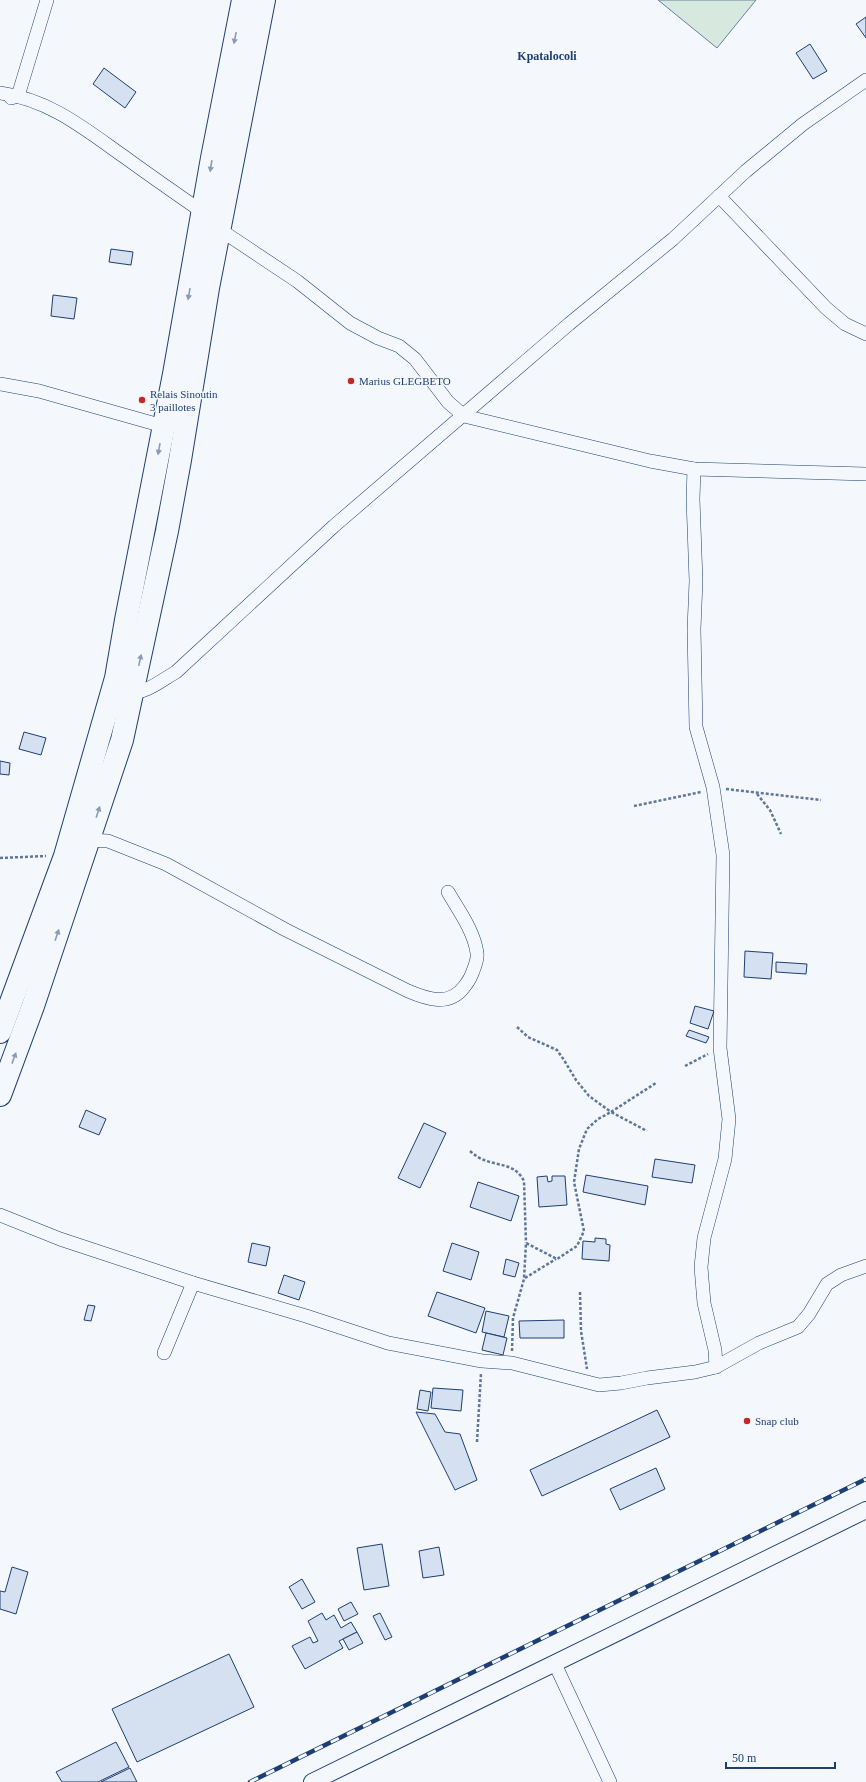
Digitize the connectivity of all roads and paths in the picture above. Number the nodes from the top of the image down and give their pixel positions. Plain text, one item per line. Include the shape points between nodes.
1 (47, 0) edge
2 (243, 0) edge
3 (264, 0) edge
4 (866, 80) edge
5 (0, 93) edge
6 (18, 96) junction
7 (0, 101) edge
8 (719, 196) junction
9 (204, 213) junction
10 (219, 229) junction
11 (866, 334) edge
12 (0, 384) edge
13 (464, 416) junction
14 (163, 426) junction
15 (694, 469) junction
16 (866, 474) edge
17 (123, 693) junction
18 (713, 787) junction
19 (756, 793) junction
20 (821, 800) dead end
21 (634, 806) dead end
22 (781, 834) dead end
23 (89, 840) junction
24 (65, 856) junction
25 (0, 858) edge
26 (448, 892) dead end
27 (517, 1027) dead end
28 (0, 1032) edge
29 (720, 1048) junction
30 (685, 1066) dead end
31 (656, 1083) dead end
32 (0, 1095) edge
33 (612, 1112) junction
34 (647, 1131) dead end
35 (470, 1152) dead end
36 (0, 1215) edge
37 (526, 1243) junction
38 (557, 1259) junction
39 (866, 1266) edge
40 (524, 1279) junction
41 (193, 1283) junction
42 (580, 1292) dead end
43 (164, 1354) dead end
44 (482, 1361) junction
45 (512, 1363) junction
46 (716, 1367) junction
47 (586, 1382) junction
48 (477, 1442) dead end
49 (866, 1510) edge
50 (555, 1664) junction
51 (312, 1782) edge
52 (610, 1782) edge

1 - 6 street
2 -> 9 highway
3 - 10 highway
4 - 8 street via 803,124
5 - 6 street
6 - 7 street
6 - 9 street via 52,109 83,126
8 - 11 street via 826,308 845,324
8 - 13 street via 673,239 569,324
9 -> 14 highway
10 - 13 street via 297,281 350,323 399,346 415,359 448,402
17 -> 10 highway via 159,572
12 - 14 street via 39,390
13 - 15 street
13 - 17 street via 334,526 176,672 146,689
14 -> 17 highway
15 - 16 street
15 - 18 street via 696,727
23 -> 17 highway via 122,740
17 - 24 highway
18 - 19 path
18 - 21 path via 702,792
18 - 29 street via 723,855
19 - 20 path
19 - 22 path via 770,810
23 - 26 street via 108,841 166,864 286,930 401,988 438,1001 451,998 460,992 472,977 478,956 469,929
32 -> 23 highway
24 - 25 path
24 - 28 highway
27 - 33 path via 528,1037 557,1050 589,1096
29 - 30 path
29 - 46 street via 729,1119 725,1160 704,1238 701,1267 704,1303 715,1350
31 - 33 path
33 - 34 path
33 - 38 path via 598,1119 587,1129 579,1149 574,1182 584,1231 577,1246
35 - 37 path via 489,1163 513,1168 520,1173 524,1181
36 - 41 street via 60,1239
37 - 38 path
37 - 40 path
38 - 40 path
39 - 46 street via 841,1275 827,1284 798,1327 759,1343
40 - 45 path via 513,1318
41 - 43 street
41 - 44 street via 388,1343
42 - 47 path via 581,1331 587,1362
44 - 45 street
44 - 48 path
45 - 47 street
46 - 47 street via 621,1384 599,1385
49 - 50 street
50 - 51 street
50 - 52 street

